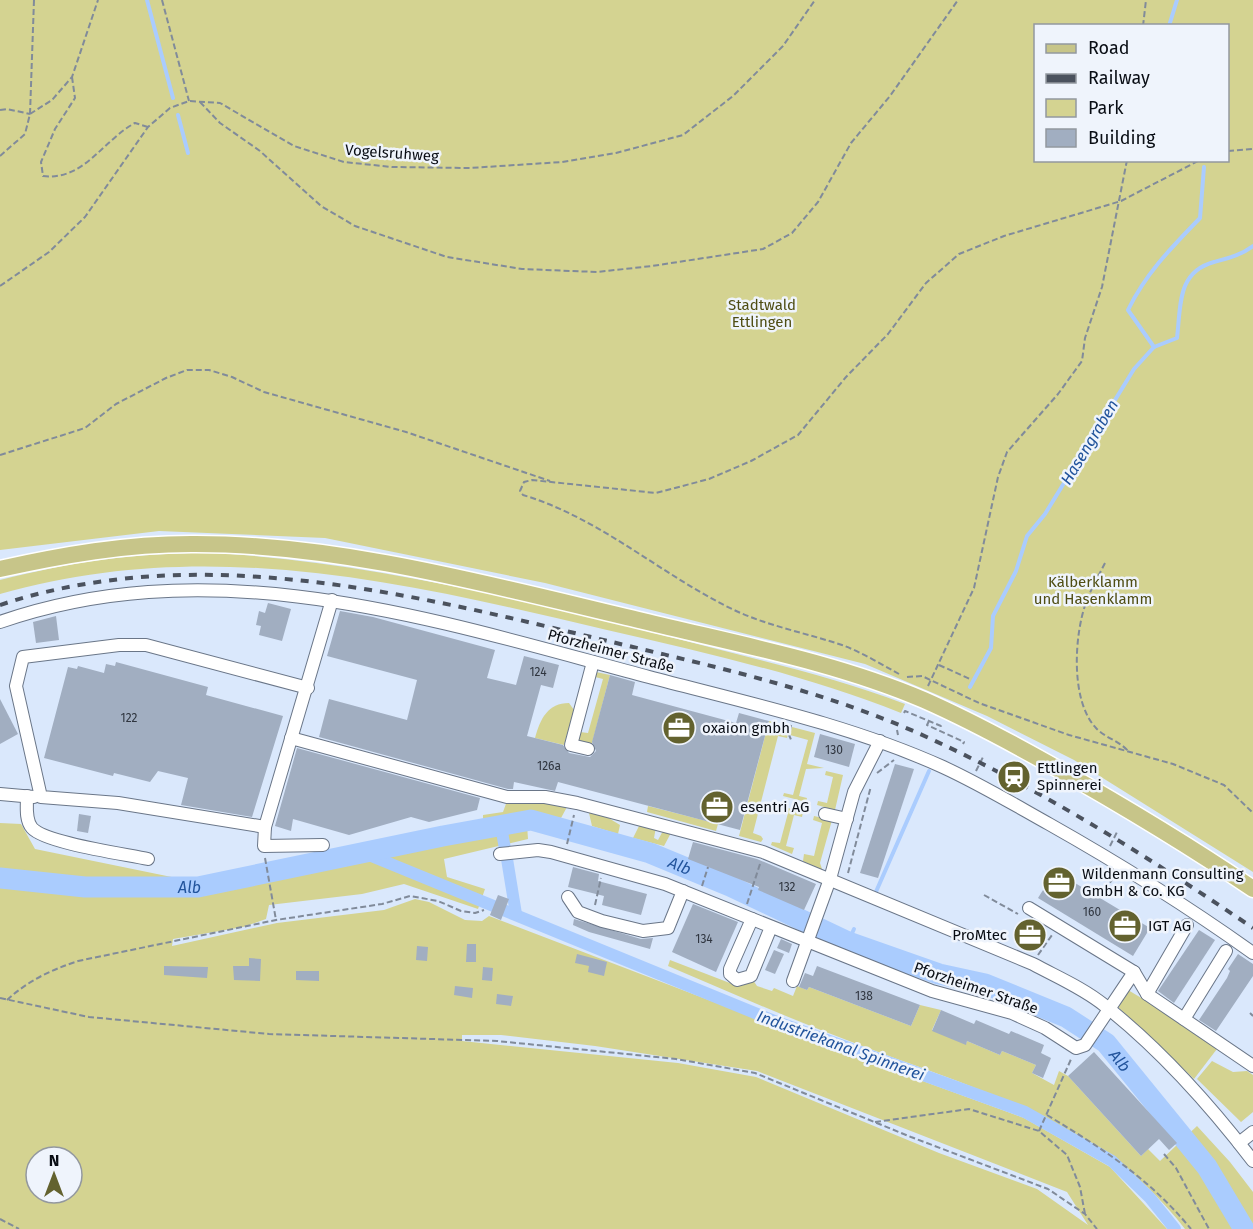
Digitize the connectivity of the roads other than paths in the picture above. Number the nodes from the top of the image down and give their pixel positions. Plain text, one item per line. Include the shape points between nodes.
1 (0, 569) edge
2 (332, 600) junction
3 (0, 622) edge
4 (593, 662) junction
5 (308, 688) junction
6 (291, 738) junction
7 (880, 741) junction
8 (588, 749) dead end
9 (0, 794) edge
10 (27, 796) junction
11 (41, 797) junction
12 (825, 814) dead end
13 (846, 819) junction
14 (266, 827) junction
15 (324, 845) dead end
16 (500, 854) dead end
17 (148, 859) dead end
18 (830, 879) junction
19 (1253, 889) edge
20 (683, 891) junction
21 (568, 897) dead end
22 (1026, 912) road end
23 (752, 919) junction
24 (1187, 926) dead end
25 (771, 927) junction
26 (810, 937) junction
27 (1226, 951) dead end
28 (1253, 953) edge
29 (1134, 972) junction
30 (793, 981) dead end
31 (1147, 994) junction
32 (1106, 1014) junction
33 (1184, 1019) junction
34 (1253, 1066) edge
35 (1253, 1132) edge
36 (1239, 1143) junction
37 (1253, 1161) edge

1 - 19 main road via 99,549 156,545 278,548 366,561 524,593 791,656 859,676 984,728 1108,797
2 - 3 street, Pforzheimer Straße via 267,592 160,592 98,598
2 - 4 street, Pforzheimer Straße via 417,616
2 - 5 street
4 - 7 street, Pforzheimer Straße
4 - 8 street via 571,745
5 - 6 street
5 - 11 street via 146,645 23,657 16,686
6 - 14 street
6 - 18 street via 507,797 545,797 577,803 763,852
7 - 13 street via 854,792
7 - 28 street, Pforzheimer Straße via 978,784 1123,865
9 - 10 street
10 - 11 street
10 - 17 street via 27,820 47,838
11 - 14 street via 118,803
12 - 13 street
13 - 18 street
14 - 15 street via 264,846
16 - 20 street, Pforzheimer Straße via 551,852
18 - 26 street
18 - 32 street via 1033,964 1075,986
20 - 21 street via 668,928 643,931 578,912
20 - 23 street, Pforzheimer Straße
22 - 29 street via 1059,926
23 - 25 street, Pforzheimer Straße
23 - 25 street via 730,969 737,980 751,976
24 - 31 street
25 - 26 street, Pforzheimer Straße
26 - 30 street
26 - 32 street, Pforzheimer Straße via 932,991 1012,1013 1081,1046
27 - 33 street
29 - 31 street
29 - 32 street
31 - 33 street
32 - 36 street via 1165,1060
33 - 34 street
35 - 36 street
36 - 37 street

